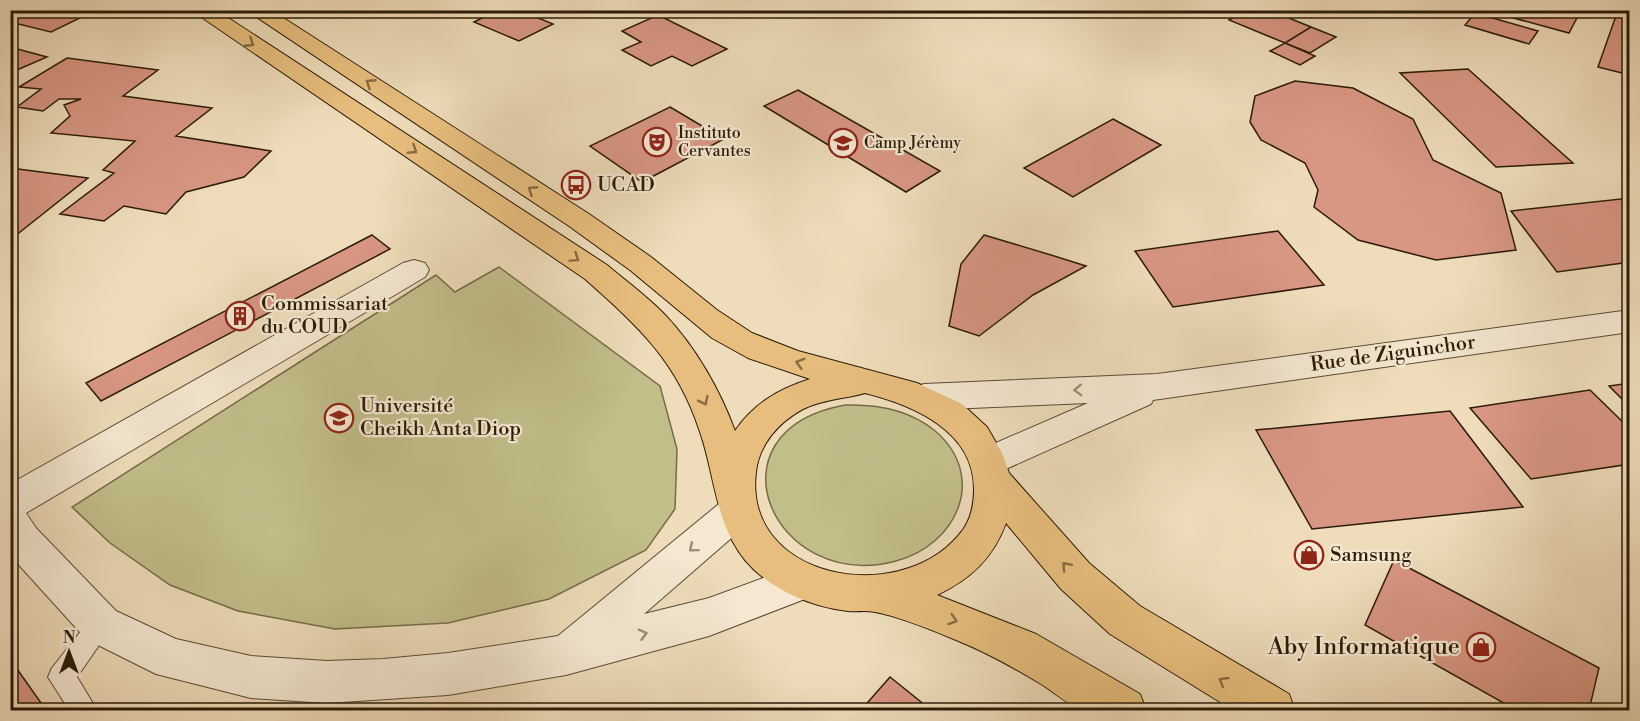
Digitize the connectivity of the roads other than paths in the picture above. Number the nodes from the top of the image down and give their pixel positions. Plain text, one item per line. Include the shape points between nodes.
1 (201, 10) edge
2 (256, 10) edge
3 (414, 270) dead end
4 (1629, 321) edge
5 (877, 384) junction
6 (1157, 387) junction
7 (924, 397) junction
8 (990, 471) junction
9 (736, 500) junction
10 (10, 503) edge
11 (10, 520) edge
12 (804, 581) junction
13 (877, 595) junction
14 (101, 625) junction
15 (566, 655) junction
16 (84, 711) edge
17 (1124, 711) edge
18 (1273, 711) edge

1 -> 9 main road via 596,272 655,324 707,405
5 -> 2 main road via 760,350 729,334 627,253
3 - 10 street
4 - 6 street, Rue de Ziguinchor
5 - 7 main road
5 - 9 main road via 822,387 772,412 741,450 736,468
6 -> 7 street
6 - 8 street
7 - 8 main road via 955,416 978,443
8 - 13 main road via 992,510 986,529 964,558 949,571 903,591
18 -> 8 main road via 1125,620 1075,576
9 - 12 main road via 744,526 757,546 772,561
9 -> 15 street
11 - 14 street via 22,540
12 - 13 main road via 836,592
15 -> 12 street via 709,617
13 -> 17 main road via 964,623 1021,648
14 - 15 street via 171,659 251,677 327,682 448,674
14 - 16 lane via 62,677

